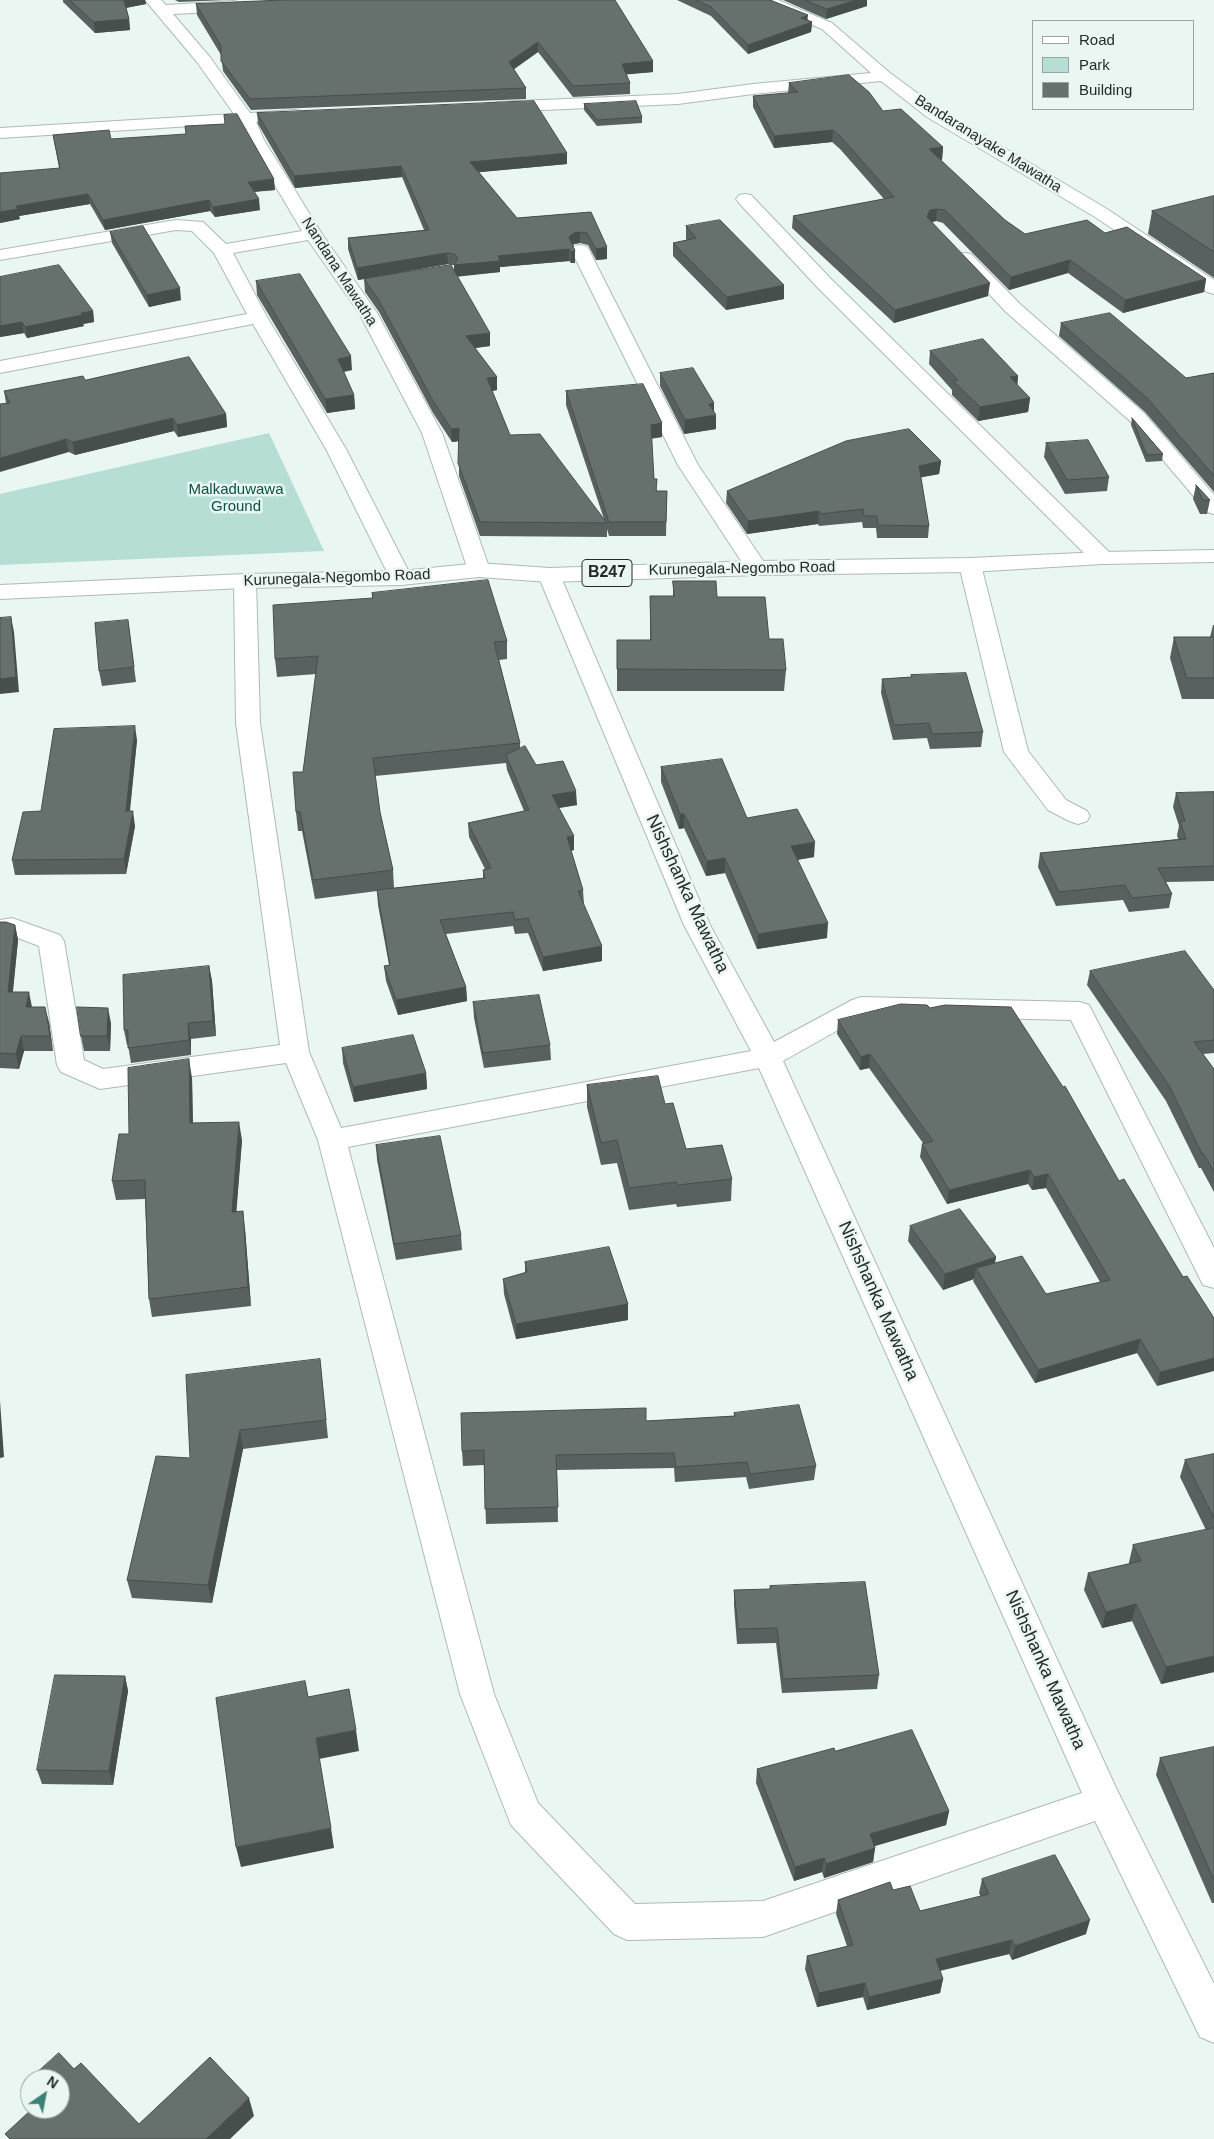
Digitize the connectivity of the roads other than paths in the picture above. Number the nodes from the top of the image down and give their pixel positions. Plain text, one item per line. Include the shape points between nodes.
1 (765, 0) edge
2 (157, 5) edge
3 (249, 6) edge
4 (884, 76) junction
5 (478, 108) edge
6 (313, 114) edge
7 (245, 117) junction
8 (0, 133) edge
9 (745, 199) dead end
10 (313, 234) junction
11 (955, 248) edge
12 (222, 250) junction
13 (580, 250) edge
14 (0, 255) edge
15 (370, 284) edge
16 (350, 288) junction
17 (1214, 288) edge
18 (258, 317) junction
19 (0, 367) edge
20 (1214, 508) edge
21 (1214, 556) edge
22 (1102, 558) junction
23 (970, 565) junction
24 (757, 568) junction
25 (479, 570) junction
26 (549, 575) junction
27 (401, 578) junction
28 (245, 581) junction
29 (0, 592) edge
30 (1078, 816) dead end
31 (0, 928) edge
32 (295, 1052) junction
33 (768, 1057) junction
34 (332, 1140) junction
35 (1214, 1277) edge
36 (1104, 1802) junction
37 (1214, 2024) edge

1 - 4 street, Bandaranayake Mawatha via 827,26
2 - 3 street
2 - 7 street, Nandana Mawatha via 203,59
4 - 5 street via 678,99
4 - 17 street, Bandaranayake Mawatha via 933,114 1101,213
6 - 7 street
7 - 8 street
7 - 10 street, Nandana Mawatha
9 - 22 street via 825,284
10 - 12 street
10 - 16 street, Nandana Mawatha
11 - 20 street via 1013,308 1137,417
12 - 14 street via 197,226 176,225
12 - 18 street
13 - 24 street via 688,465
15 - 16 street
16 - 25 street, Nandana Mawatha via 368,313 432,433
18 - 19 street
18 - 27 street via 336,449
21 - 22 street, Kurunegala-Negombo Road / B247
22 - 23 street, Kurunegala-Negombo Road / B247
23 - 24 street, Kurunegala-Negombo Road / B247
23 - 30 street via 1016,752 1057,805
24 - 26 street, Kurunegala-Negombo Road / B247
25 - 26 street, Kurunegala-Negombo Road / B247
25 - 27 street, Kurunegala-Negombo Road / B247
26 - 33 street, Nishshanka Mawatha via 697,925
27 - 28 street, Kurunegala-Negombo Road / B247
28 - 29 street, Kurunegala-Negombo Road / B247
28 - 32 street via 248,723
31 - 32 street via 12,926 51,942 71,1065 100,1078
32 - 34 street
33 - 34 street
33 - 35 street via 861,1006 1080,1011
33 - 36 street, Nishshanka Mawatha
34 - 36 street via 477,1694 524,1813 627,1922 763,1919
36 - 37 street, Nishshanka Mawatha

